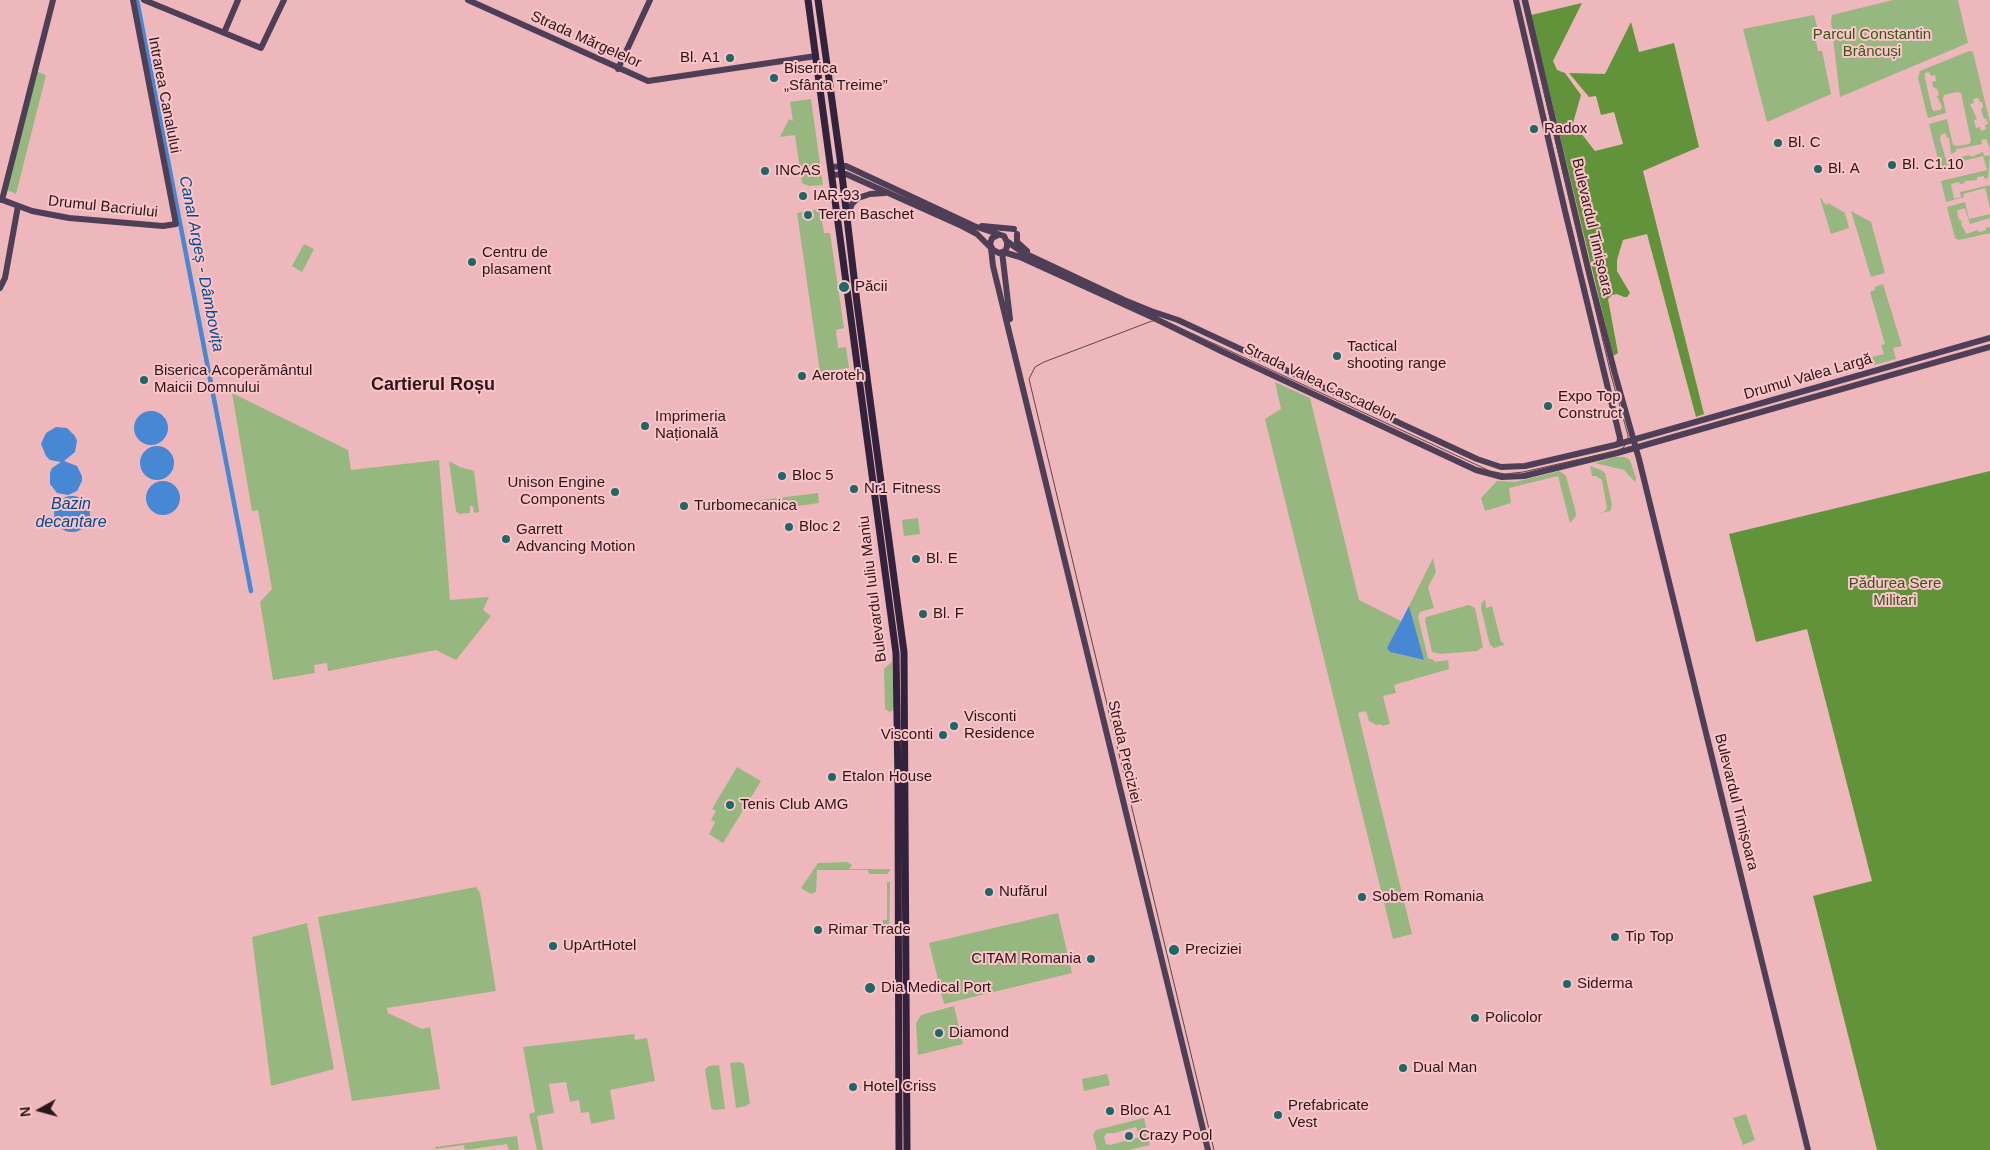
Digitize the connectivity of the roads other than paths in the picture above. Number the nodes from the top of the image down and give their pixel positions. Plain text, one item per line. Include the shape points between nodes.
1 (53, 0) edge
2 (133, 0) edge
3 (144, 0) edge
4 (238, 0) edge
5 (284, 0) edge
6 (468, 0) edge
7 (650, 0) edge
8 (808, 0) edge
9 (818, 0) edge
10 (1516, 0) edge
11 (1525, 0) edge
12 (224, 33) junction
13 (816, 56) junction
14 (618, 69) junction
15 (1552, 112) junction
16 (1543, 114) junction
17 (842, 170) junction
18 (831, 171) junction
19 (889, 193) junction
20 (1, 199) edge
21 (18, 206) junction
22 (846, 218) junction
23 (176, 224) joint
24 (974, 226) junction
25 (998, 235) junction
26 (1008, 242) junction
27 (991, 248) junction
28 (1002, 252) junction
29 (1016, 256) junction
30 (1036, 258) junction
31 (1004, 276) junction
32 (0, 288) edge
33 (1010, 330) junction
34 (1990, 338) edge
35 (1990, 347) edge
36 (1902, 363) junction
37 (1894, 366) junction
38 (1905, 371) junction
39 (1896, 374) junction
40 (1378, 413) junction
41 (1374, 422) junction
42 (1425, 435) junction
43 (1634, 440) junction
44 (1621, 441) junction
45 (1421, 444) junction
46 (1636, 448) junction
47 (1628, 450) junction
48 (1639, 459) junction
49 (1522, 466) junction
50 (1524, 476) junction
51 (901, 717) junction
52 (903, 1057) junction
53 (899, 1150) edge
54 (907, 1150) edge
55 (1208, 1150) edge
56 (1808, 1150) edge

1 - 20 main road
2 - 23 main road, Intrarea Canalului
3 - 12 main road
4 - 12 main road
5 - 12 main road via 261,48
6 - 14 main road, Strada Mărgelelor
7 - 14 main road
8 - 13 main road, Bulevardul Iuliu Maniu
9 - 17 main road, Bulevardul Iuliu Maniu
10 - 16 main road, Bulevardul Timișoara
11 - 15 main road, Bulevardul Timișoara
13 - 14 main road, Strada Mărgelelor via 653,82
13 - 18 main road, Bulevardul Iuliu Maniu
15 - 16 main road
15 - 43 main road, Bulevardul Timișoara via 1612,366
16 - 44 main road, Bulevardul Timișoara
17 - 18 main road
17 - 19 main road
17 - 22 main road, Bulevardul Iuliu Maniu
17 - 24 main road via 883,183
18 - 51 main road, Bulevardul Iuliu Maniu via 892,621
19 - 22 main road via 858,198
19 - 27 main road via 971,230
20 - 21 main road, Drumul Bacriului
21 - 23 main road, Drumul Bacriului via 78,219 163,226
21 - 32 main road via 5,278
22 - 51 main road, Bulevardul Iuliu Maniu via 900,620 904,659
24 - 25 main road
24 - 30 main road via 1016,232 1018,244
25 - 26 main road via 1004,236
25 - 27 main road via 991,240
26 - 28 main road
26 - 30 main road, Strada Valea Cascadelor
27 - 28 main road
27 - 33 main road, Strada Preciziei
28 - 29 main road, Strada Valea Cascadelor
28 - 31 main road, Strada Preciziei
29 - 31 main road via 1008,261
29 - 41 main road, Strada Valea Cascadelor
30 - 40 main road, Strada Valea Cascadelor
31 - 33 main road, Strada Preciziei
33 - 55 main road, Strada Preciziei
34 - 36 main road, Drumul Valea Largă
35 - 38 main road, Drumul Valea Largă
36 - 37 main road, Drumul Valea Largă
36 - 38 main road
37 - 39 main road
37 - 43 main road, Drumul Valea Largă
38 - 39 main road, Drumul Valea Largă
39 - 46 main road, Drumul Valea Largă
40 - 41 main road
40 - 42 main road, Strada Valea Cascadelor
41 - 45 main road, Strada Valea Cascadelor
42 - 45 main road
42 - 49 main road, Strada Valea Cascadelor via 1486,464
43 - 44 main road, Strada Valea Cascadelor
43 - 46 main road, Bulevardul Timișoara
44 - 46 main road
44 - 47 main road, Bulevardul Timișoara
44 - 49 main road, Strada Valea Cascadelor
45 - 50 main road, Strada Valea Cascadelor via 1487,474
46 - 47 main road, Strada Valea Cascadelor
46 - 48 main road, Bulevardul Timișoara
47 - 48 main road
47 - 50 main road, Strada Valea Cascadelor
48 - 56 main road, Bulevardul Timișoara
49 - 50 main road
51 - 52 main road, Bulevardul Iuliu Maniu
52 - 53 main road, Bulevardul Iuliu Maniu
52 - 54 main road, Bulevardul Iuliu Maniu

